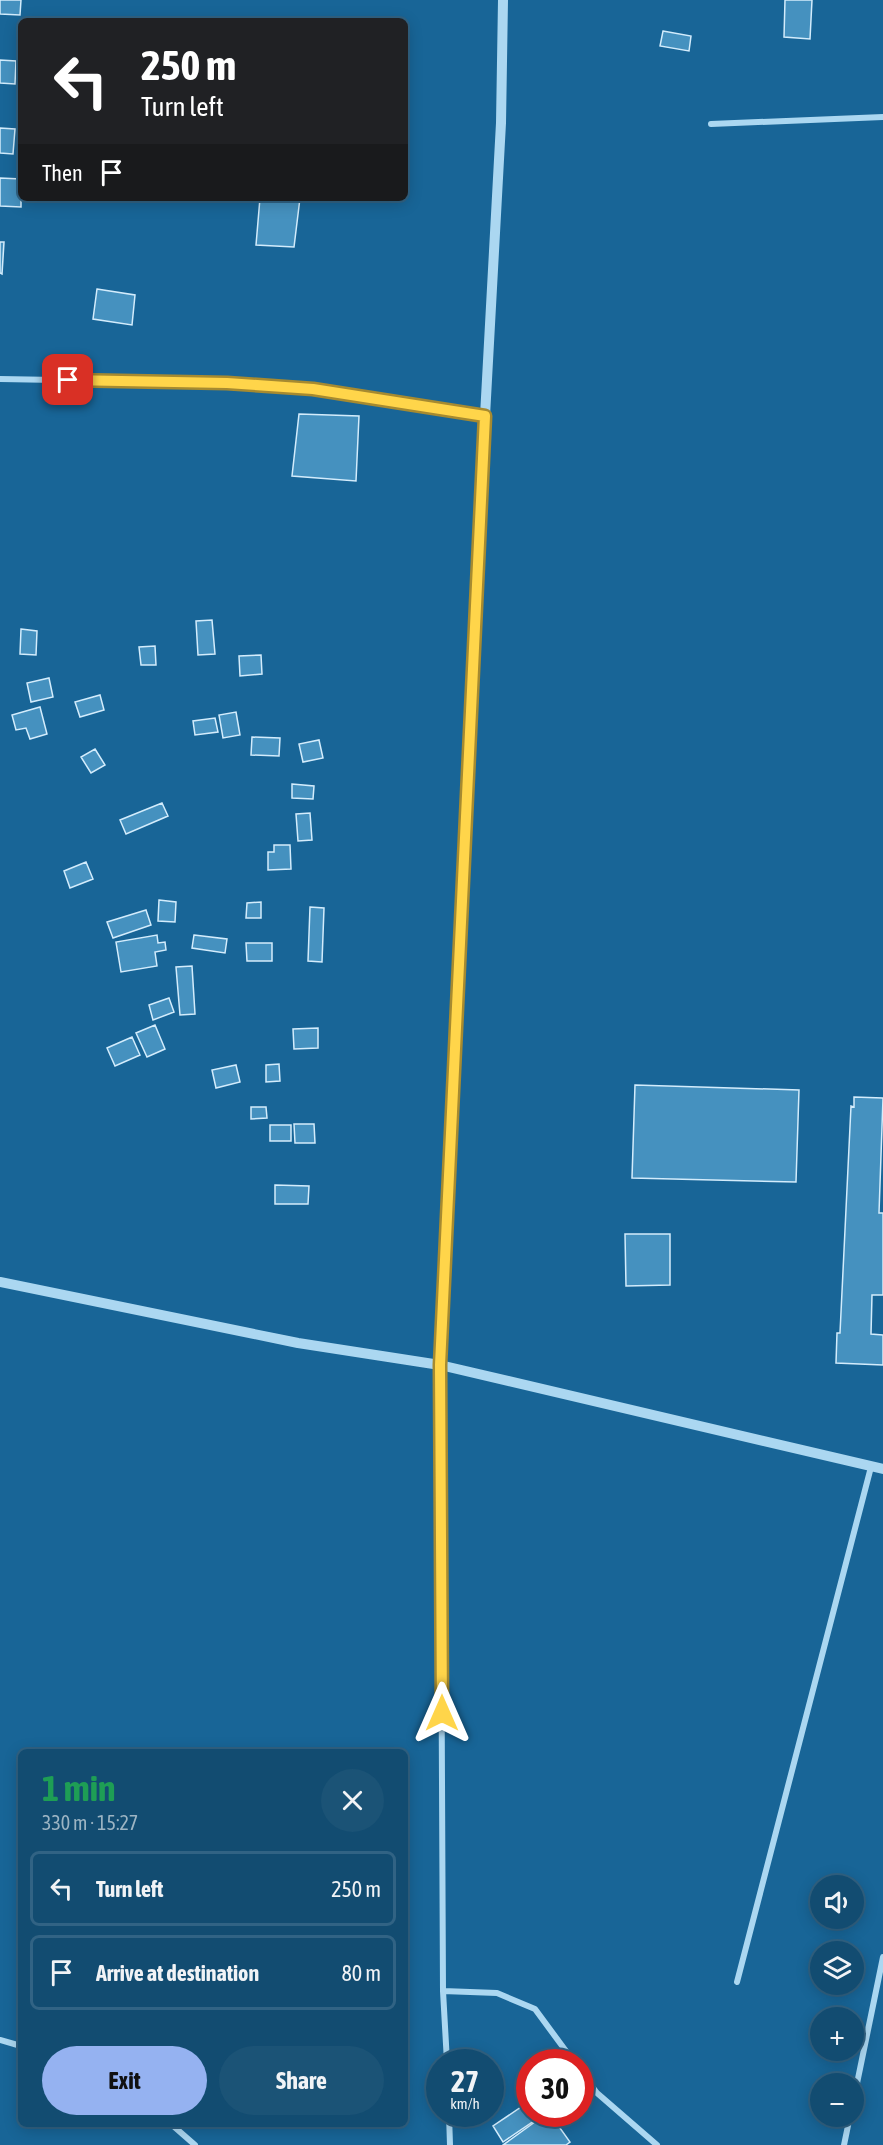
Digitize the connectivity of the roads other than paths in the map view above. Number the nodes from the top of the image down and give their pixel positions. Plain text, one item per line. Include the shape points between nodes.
1 (503, 0) edge
2 (883, 117) edge
3 (711, 124) dead end
4 (0, 379) edge
5 (485, 416) junction
6 (0, 1282) edge
7 (440, 1365) junction
8 (872, 1467) junction
9 (883, 1469) edge
10 (883, 1957) edge
11 (737, 1982) dead end
12 (443, 1991) junction
13 (0, 2040) edge
14 (18, 2045) edge
15 (446, 2049) edge
16 (564, 2049) edge
17 (859, 2073) edge
18 (594, 2089) edge
19 (174, 2127) edge
20 (449, 2127) edge
21 (848, 2127) edge
22 (195, 2145) edge
23 (450, 2145) edge
24 (657, 2145) edge
25 (844, 2145) edge

1 - 5 street via 501,123
2 - 3 street
4 - 5 street via 302,388
5 - 7 street
6 - 7 street via 298,1343
7 - 8 street
7 - 12 street
8 - 9 street
8 - 11 street
10 - 17 street
12 - 15 street
12 - 16 street via 496,1993 535,2009
13 - 14 street
18 - 24 street
19 - 22 street
20 - 23 street
21 - 25 street

